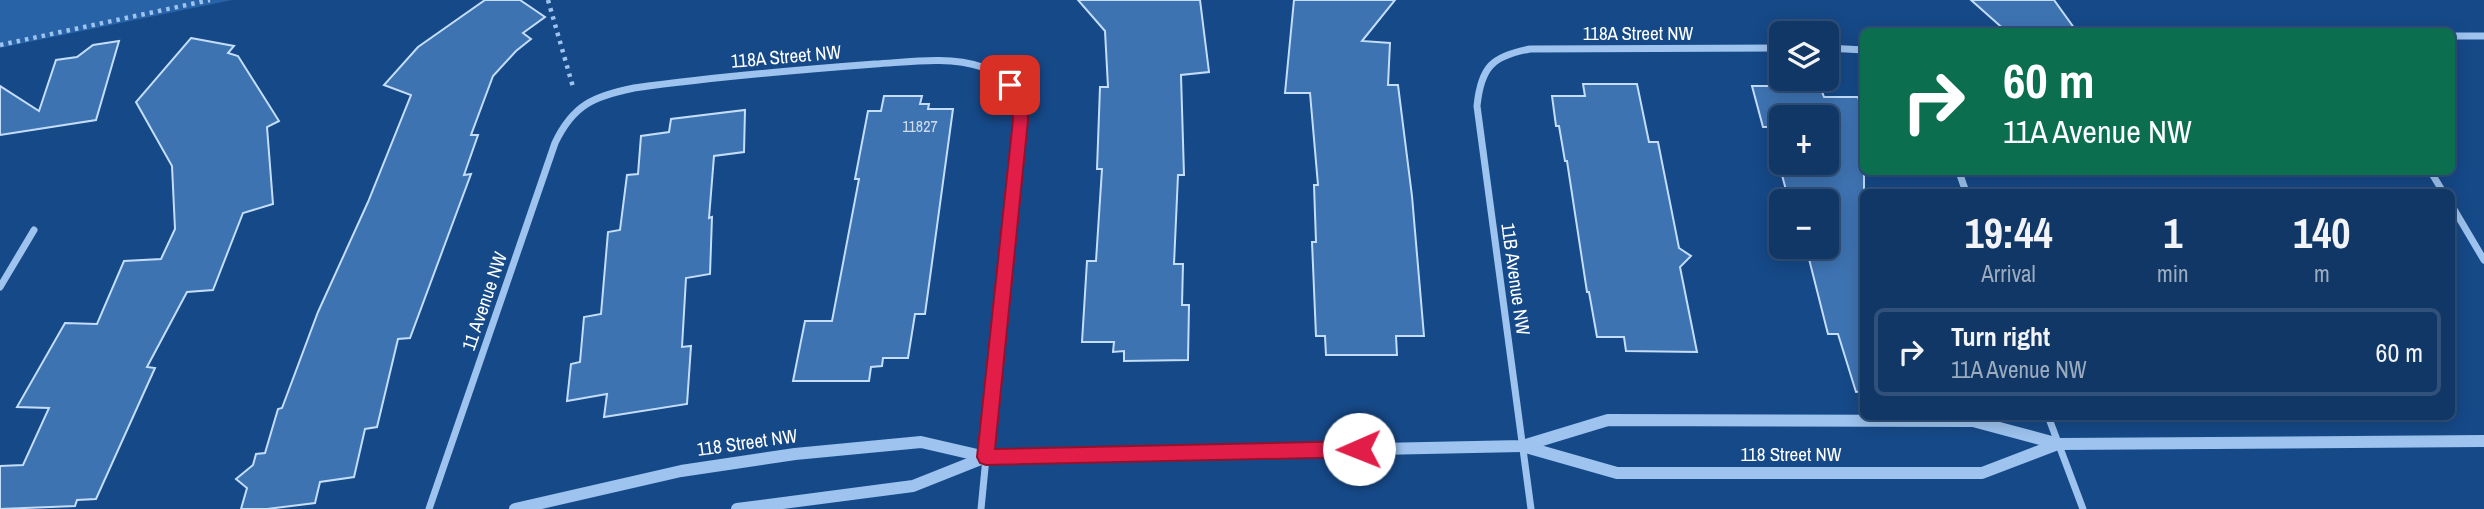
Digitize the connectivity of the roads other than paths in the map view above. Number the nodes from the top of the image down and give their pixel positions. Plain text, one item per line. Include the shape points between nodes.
1 (2455, 36) edge
2 (2484, 36) edge
3 (1769, 48) edge
4 (1839, 48) edge
5 (1860, 50) edge
6 (1496, 59) joint
7 (579, 108) joint
8 (2455, 211) edge
9 (34, 230) dead end
10 (2484, 260) edge
11 (0, 287) edge
12 (2050, 420) edge
13 (2484, 441) edge
14 (2059, 444) junction
15 (1521, 446) junction
16 (986, 457) junction
17 (429, 509) edge
18 (515, 509) edge
19 (737, 509) edge
20 (981, 509) edge
21 (1531, 509) edge
22 (2083, 509) edge

1 - 2 street
3 - 6 street, 118A Street NW via 1530,49
4 - 5 street
6 - 15 street, 11B Avenue NW via 1481,77 1477,106
7 - 16 street, 118A Street NW via 640,88 801,70 946,61 969,63 999,74 1016,96 1020,120
7 - 17 street, 11 Avenue NW via 562,129 550,156
8 - 10 street
9 - 11 street
12 - 14 street
13 - 14 street, 118 Street NW
14 - 15 street, 118 Street NW via 1973,421 1608,420
14 - 15 street, 118 Street NW via 1982,473 1617,474
14 - 22 street
15 - 16 street, 118 Street NW
15 - 21 street, 11B Avenue NW
16 - 18 street, 118 Street NW via 921,442 795,454 681,471
16 - 19 street, 118 Street NW via 913,486
16 - 20 street

